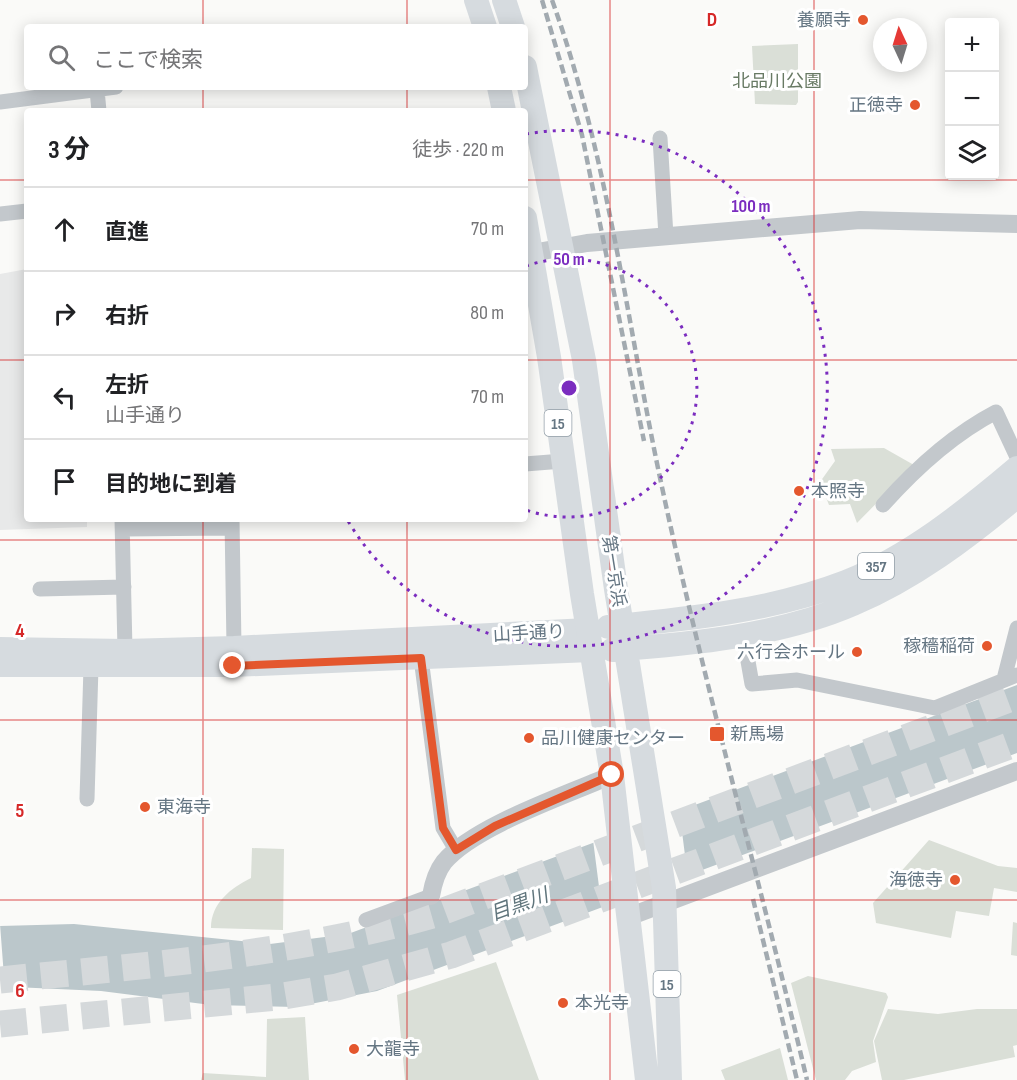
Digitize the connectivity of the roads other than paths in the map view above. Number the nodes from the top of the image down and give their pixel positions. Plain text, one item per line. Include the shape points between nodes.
1 (476, 0) edge
2 (504, 0) edge
3 (484, 24) edge
4 (512, 24) edge
5 (528, 82) edge
6 (97, 90) joint
7 (500, 90) edge
8 (0, 102) edge
9 (99, 108) edge
10 (503, 108) edge
11 (660, 138) dead end
12 (24, 211) edge
13 (0, 214) edge
14 (1017, 224) edge
15 (528, 233) edge
16 (666, 236) junction
17 (562, 247) junction
18 (532, 253) junction
19 (1017, 457) edge
20 (563, 461) junction
21 (528, 464) edge
22 (1017, 468) edge
23 (1017, 496) edge
24 (883, 504) dead end
25 (123, 524) edge
26 (232, 524) edge
27 (124, 587) junction
28 (40, 589) dead end
29 (1017, 628) edge
30 (743, 633) junction
31 (624, 637) junction
32 (590, 640) junction
33 (234, 647) junction
34 (0, 648) edge
35 (125, 650) junction
36 (421, 658) junction
37 (0, 666) edge
38 (91, 668) junction
39 (1011, 677) edge
40 (1017, 771) edge
41 (612, 775) junction
42 (87, 799) dead end
43 (456, 850) junction
44 (431, 896) joint
45 (665, 896) junction
46 (627, 910) junction
47 (366, 920) dead end
48 (647, 1080) edge
49 (670, 1080) edge

1 - 3 highway
2 - 4 highway
5 - 17 highway, 第一京浜 / 15
6 - 8 street
6 - 9 street
7 - 10 highway
11 - 16 street
12 - 13 street
14 - 16 street via 860,220
15 - 18 highway, 第一京浜 / 15
16 - 17 street
17 - 18 street
17 - 31 highway, 第一京浜 / 15 via 584,360
18 - 20 highway, 第一京浜 / 15
19 - 24 street via 996,412 969,426 911,474
20 - 21 street
20 - 32 highway, 第一京浜 / 15
22 - 31 highway, 山手通り / 357 via 952,522 847,581 803,596
23 - 30 highway, 山手通り / 357 via 966,539 854,603 808,620
25 - 26 street
25 - 27 street
26 - 33 street
27 - 28 street
27 - 35 street
29 - 39 street
30 - 31 highway, 山手通り / 357
30 - 39 street via 752,684 797,680 935,708
31 - 32 highway, 山手通り / 357
31 - 45 highway, 第一京浜 / 15
32 - 33 main road, 山手通り
32 - 36 main road, 山手通り
32 - 41 highway, 第一京浜 / 15
33 - 35 main road, 山手通り
34 - 35 main road, 山手通り
36 - 38 main road, 山手通り
36 - 43 street via 443,828
37 - 38 main road, 山手通り
38 - 42 street
40 - 45 street
41 - 43 street via 495,826
41 - 46 highway, 第一京浜 / 15
43 - 44 street via 443,863
44 - 47 street
45 - 46 street
45 - 49 highway, 第一京浜 / 15
46 - 48 highway, 第一京浜 / 15

